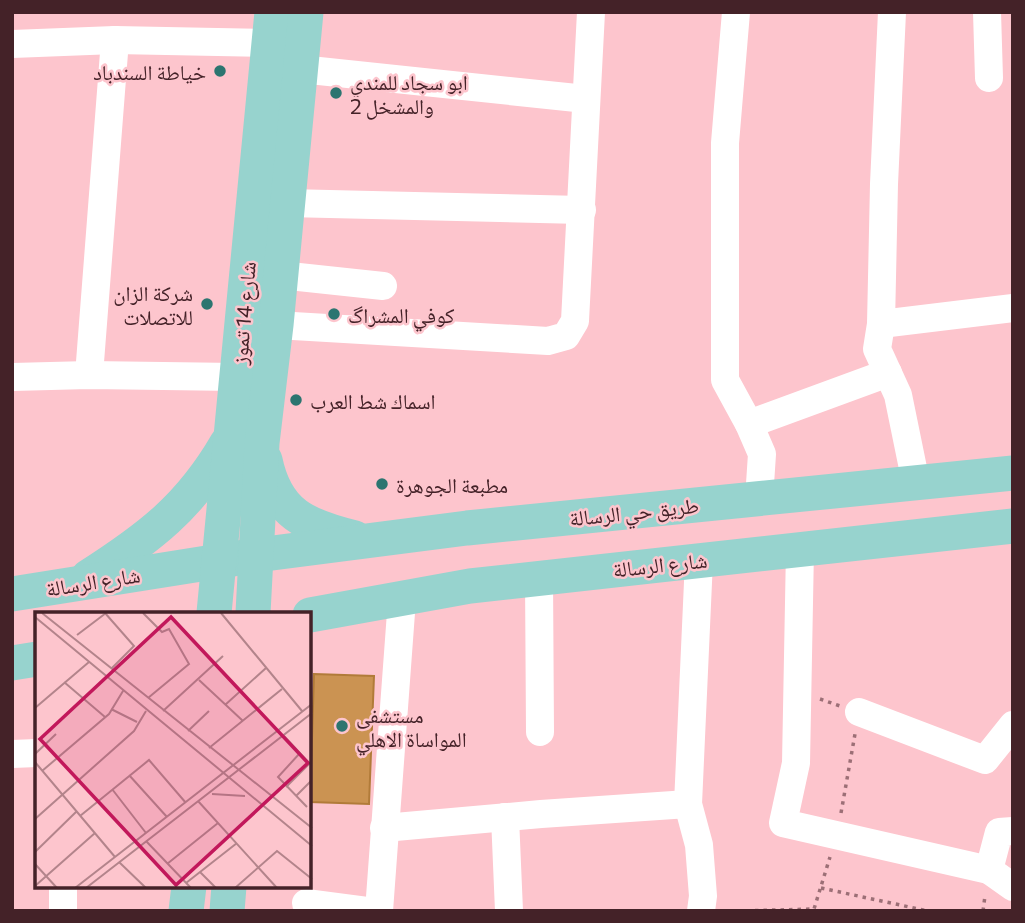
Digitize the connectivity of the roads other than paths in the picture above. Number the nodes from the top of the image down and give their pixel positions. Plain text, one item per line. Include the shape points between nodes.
1 (306, 12) edge
2 (590, 12) edge
3 (736, 12) edge
4 (892, 12) edge
5 (987, 12) edge
6 (271, 27) edge
7 (115, 40) junction
8 (12, 44) edge
9 (300, 69) junction
10 (989, 78) dead end
11 (586, 99) junction
12 (287, 203) junction
13 (582, 210) junction
14 (280, 275) junction
15 (383, 286) dead end
16 (1013, 308) edge
17 (881, 324) junction
18 (276, 325) junction
19 (888, 373) junction
20 (89, 375) junction
21 (12, 377) edge
22 (237, 377) junction
23 (749, 424) junction
24 (246, 440) junction
25 (1013, 473) edge
26 (916, 483) junction
27 (759, 499) junction
28 (1013, 526) edge
29 (368, 541) junction
30 (800, 549) junction
31 (257, 555) junction
32 (699, 560) junction
33 (218, 561) junction
34 (539, 578) junction
35 (78, 584) junction
36 (12, 594) edge
37 (386, 602) junction
38 (214, 612) edge
39 (253, 612) edge
40 (312, 615) edge
41 (312, 626) edge
42 (35, 659) edge
43 (12, 663) edge
44 (859, 712) dead end
45 (1013, 724) edge
46 (540, 732) dead end
47 (35, 753) edge
48 (12, 754) edge
49 (688, 804) junction
50 (505, 817) junction
51 (384, 828) junction
52 (1013, 831) edge
53 (989, 870) junction
54 (1013, 887) edge
55 (62, 888) edge
56 (189, 888) edge
57 (229, 888) edge
58 (306, 903) dead end
59 (63, 911) edge
60 (186, 911) edge
61 (227, 911) edge
62 (367, 911) edge
63 (379, 911) edge
64 (509, 911) edge
65 (701, 911) edge

1 - 9 main road, شارع 14 تموز
2 - 11 street
3 - 23 street via 725,143 725,380
4 - 17 street
5 - 10 street
6 - 7 street
6 - 22 main road, شارع 14 تموز
7 - 8 street
7 - 20 street
9 - 11 street
9 - 12 main road, شارع 14 تموز
11 - 13 street
12 - 13 street
12 - 14 main road, شارع 14 تموز
13 - 18 street via 575,321 566,336 548,341
14 - 15 street
14 - 18 main road, شارع 14 تموز
16 - 17 street
17 - 19 street via 877,349
18 - 24 main road, شارع 14 تموز
19 - 23 street
19 - 26 street via 898,395
20 - 21 street
20 - 22 street
22 - 24 main road, شارع 14 تموز
23 - 27 street via 762,454
24 - 29 main road via 291,512 315,527
24 - 31 main road, شارع 14 تموز
24 - 33 main road, شارع 14 تموز
24 - 35 main road via 212,468 178,510 140,543
25 - 26 main road, طريق حي الرسالة
26 - 27 main road, طريق حي الرسالة
27 - 29 main road, طريق حي الرسالة
28 - 30 main road, شارع الرسالة
29 - 31 main road, طريق حي الرسالة
30 - 32 main road, شارع الرسالة
30 - 53 street via 796,763 783,823
31 - 33 main road, شارع الرسالة
31 - 39 main road, شارع 14 تموز
32 - 34 main road, شارع الرسالة
32 - 49 street
33 - 35 main road, شارع الرسالة
33 - 38 main road, شارع 14 تموز
34 - 37 main road, شارع الرسالة
34 - 46 street
35 - 36 main road, شارع الرسالة
37 - 40 main road, شارع الرسالة
37 - 41 main road
37 - 51 street
42 - 43 main road
44 - 45 street via 985,760
47 - 48 street
49 - 50 street
49 - 65 street via 699,845
50 - 51 street
50 - 64 street
51 - 63 street
52 - 53 street via 999,832
53 - 54 street
55 - 59 street
56 - 60 main road
57 - 61 main road
58 - 62 street

